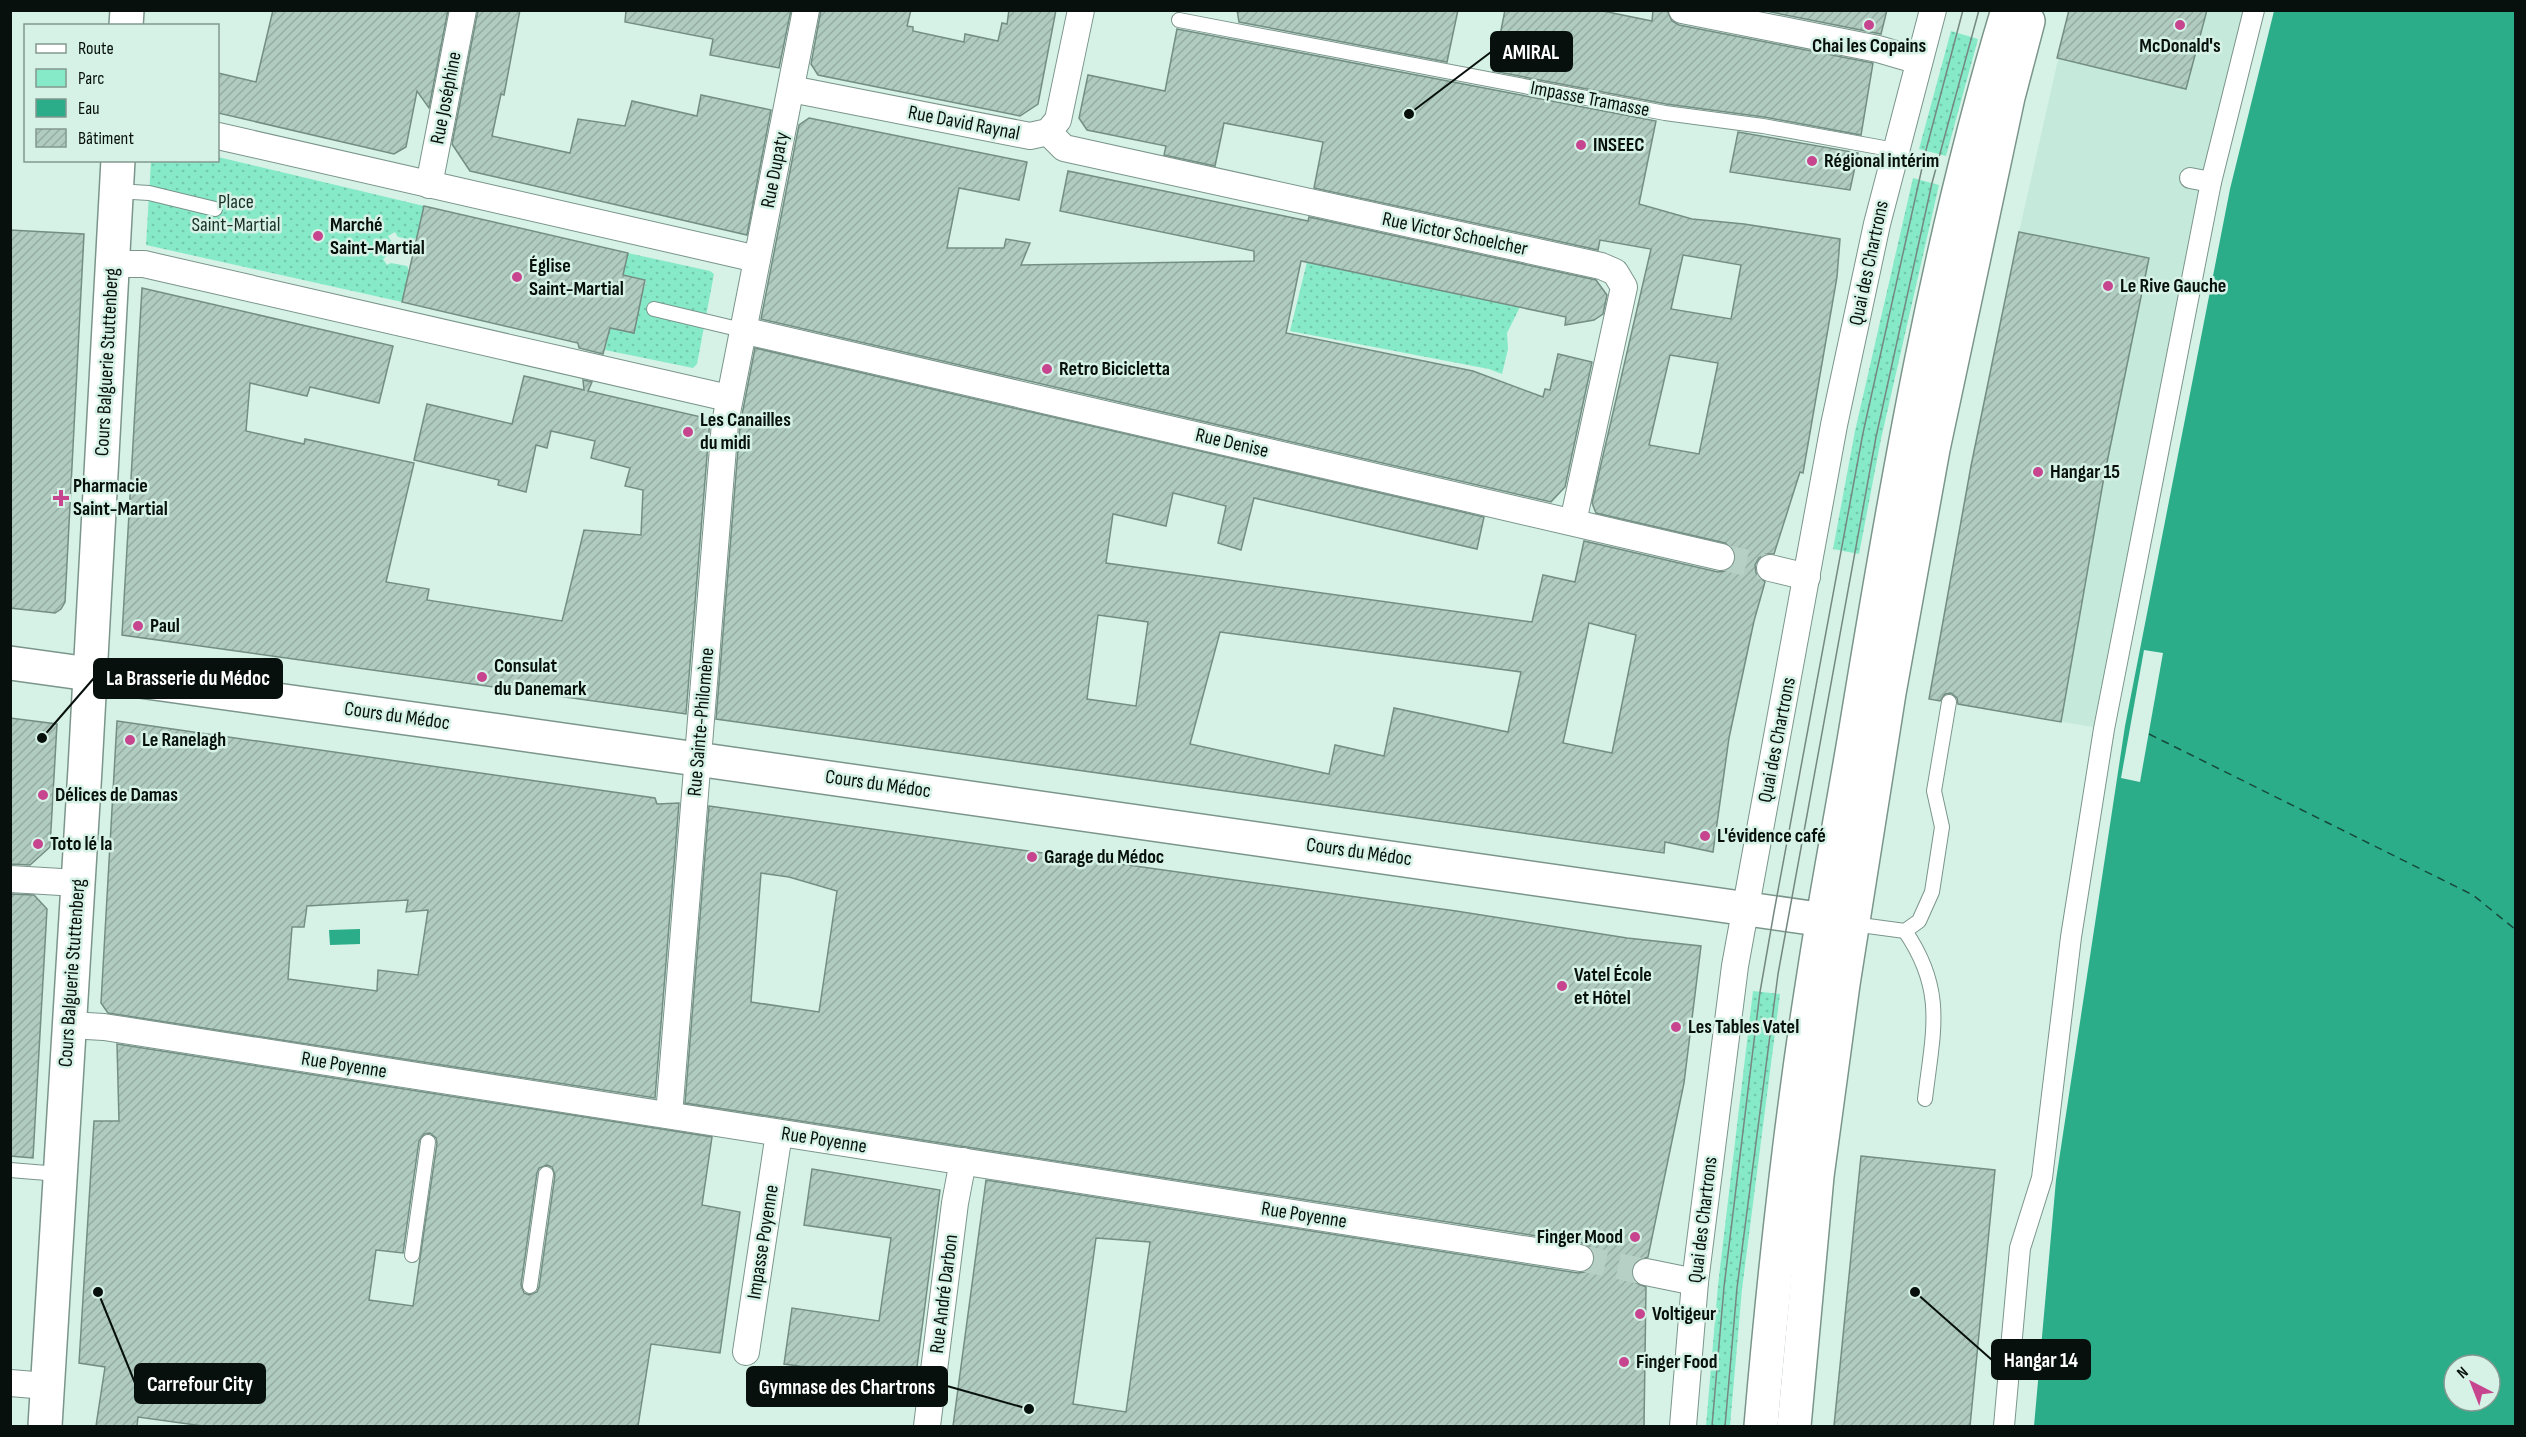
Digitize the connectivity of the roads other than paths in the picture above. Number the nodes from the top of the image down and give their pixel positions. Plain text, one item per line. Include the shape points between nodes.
1 (463, 10) edge
2 (806, 10) edge
3 (1081, 10) edge
4 (1682, 10) edge
5 (1933, 10) edge
6 (2007, 10) edge
7 (2030, 10) edge
8 (2254, 10) edge
9 (1179, 20) dead end
10 (1919, 61) junction
11 (791, 89) junction
12 (1996, 94) junction
13 (1048, 132) junction
14 (219, 136) edge
15 (1895, 150) junction
16 (117, 176) edge
17 (2190, 178) dead end
18 (2211, 182) junction
19 (429, 185) junction
20 (215, 209) dead end
21 (757, 259) junction
22 (113, 264) junction
23 (654, 309) dead end
24 (742, 330) junction
25 (728, 398) junction
26 (1573, 522) junction
27 (1721, 557) tunnel mouth
28 (1770, 568) tunnel mouth
29 (1807, 577) junction
30 (10, 663) edge
31 (89, 674) junction
32 (1948, 702) dead end
33 (699, 759) junction
34 (10, 879) edge
35 (78, 883) junction
36 (1745, 907) junction
37 (1838, 922) junction
38 (1905, 931) junction
39 (69, 1024) junction
40 (1925, 1099) dead end
41 (669, 1115) junction
42 (779, 1132) junction
43 (428, 1142) dead end
44 (963, 1161) junction
45 (10, 1170) edge
46 (59, 1174) junction
47 (546, 1174) dead end
48 (412, 1255) dead end
49 (1580, 1258) tunnel mouth
50 (1646, 1272) tunnel mouth
51 (1695, 1282) junction
52 (530, 1286) dead end
53 (746, 1352) dead end
54 (10, 1383) edge
55 (47, 1386) junction
56 (45, 1426) edge
57 (927, 1426) edge
58 (1683, 1426) edge
59 (1761, 1426) edge
60 (1794, 1426) edge
61 (2004, 1426) edge

1 - 19 street, Rue Joséphine
2 - 11 street, Rue Dupaty
3 - 13 street, Rue David Raynal via 1058,120
4 - 10 street via 1878,49
5 - 10 street, Quai des Chartrons
6 - 12 main road
7 - 12 main road
8 - 18 street
9 - 15 lane, Impasse Tramasse via 1653,111
10 - 15 street, Quai des Chartrons
11 - 13 street, Rue David Raynal via 1030,136
11 - 21 street, Rue Dupaty
12 - 37 main road via 1961,181 1905,447
13 - 26 street, Rue Victor Schoelcher via 1064,148 1615,272 1624,287
14 - 19 street
15 - 29 street, Quai des Chartrons via 1836,414
16 - 20 lane via 149,193
16 - 22 main road, Cours Balguerie Stuttenberg
17 - 18 street
18 - 61 street via 2102,741 2071,937 2042,1178 2020,1248
19 - 21 street
21 - 24 street, Rue Dupaty
22 - 25 street via 144,264
22 - 31 main road, Cours Balguerie Stuttenberg
23 - 24 lane
24 - 25 street, Rue Sainte-Philomène
24 - 26 street, Rue Denise
25 - 33 street, Rue Sainte-Philomène
26 - 27 street, Rue Denise
28 - 29 street
29 - 36 street, Quai des Chartrons
30 - 31 main road, Cours du Médoc
31 - 33 main road, Cours du Médoc
31 - 35 main road, Cours Balguerie Stuttenberg
32 - 38 lane via 1934,791 1942,827 1932,892 1919,921
33 - 36 main road, Cours du Médoc
33 - 41 street, Rue Sainte-Philomène
34 - 35 street
35 - 39 main road, Cours Balguerie Stuttenberg
36 - 37 main road, Cours du Médoc
36 - 51 street, Quai des Chartrons
37 - 38 lane
37 - 59 main road via 1773,1286
37 - 60 main road
38 - 40 lane via 1927,971 1933,997
39 - 41 street, Rue Poyenne via 557,1105
39 - 46 main road, Cours Balguerie Stuttenberg
41 - 42 street, Rue Poyenne
42 - 44 street, Rue Poyenne
42 - 53 street, Impasse Poyenne
43 - 48 lane
44 - 49 street, Rue Poyenne
44 - 57 street, Rue André Darbon
45 - 46 lane
46 - 55 main road, Cours Balguerie Stuttenberg
47 - 52 lane
50 - 51 street
51 - 58 street, Quai des Chartrons
54 - 55 street
55 - 56 main road, Cours Balguerie Stuttenberg

